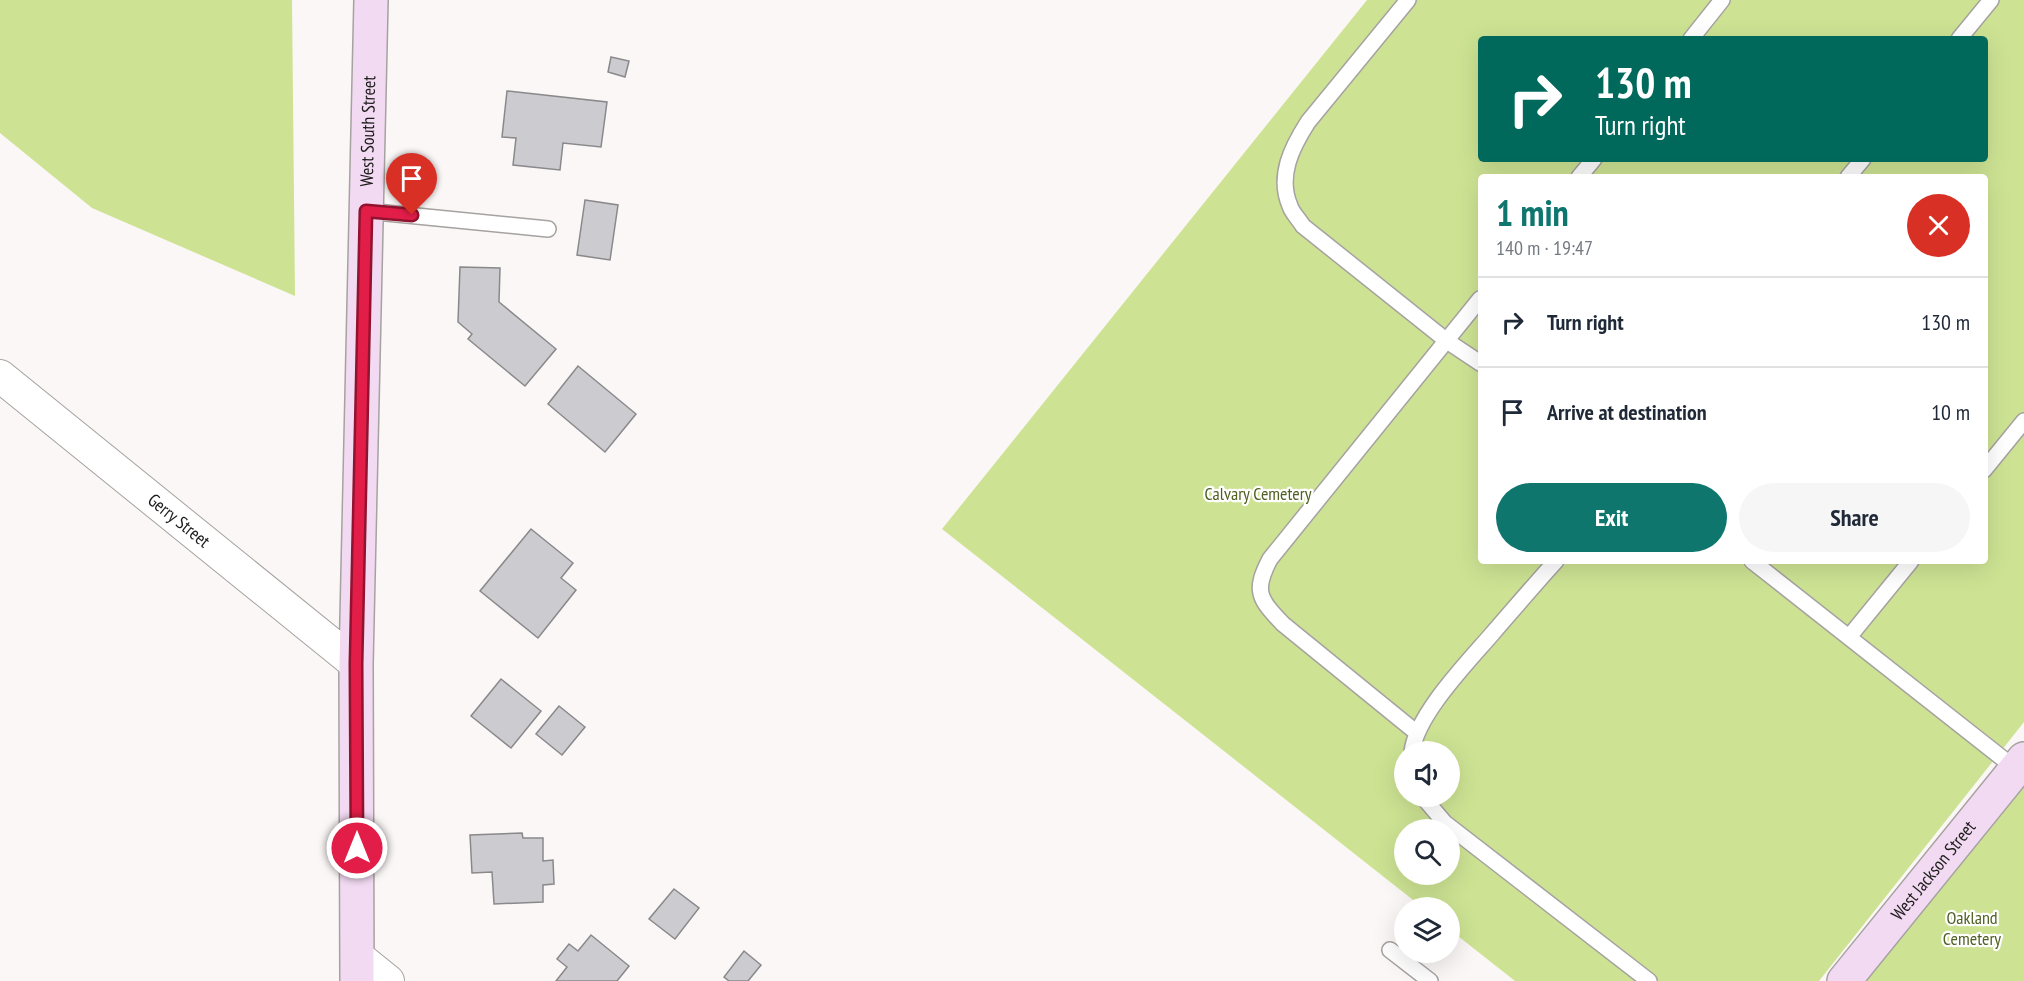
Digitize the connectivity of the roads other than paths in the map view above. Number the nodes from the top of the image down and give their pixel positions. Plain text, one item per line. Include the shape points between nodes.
1 (371, 0) edge
2 (1408, 0) edge
3 (1722, 0) edge
4 (1991, 0) edge
5 (1692, 36) edge
6 (1961, 36) edge
7 (1592, 162) edge
8 (1860, 162) edge
9 (1582, 174) edge
10 (1850, 174) edge
11 (366, 211) junction
12 (548, 229) dead end
13 (1478, 301) edge
14 (1447, 340) junction
15 (1478, 362) edge
16 (0, 376) edge
17 (2024, 421) edge
18 (1988, 465) edge
19 (1553, 564) edge
20 (1756, 564) edge
21 (1909, 564) edge
22 (1849, 637) junction
23 (356, 664) junction
24 (1417, 733) junction
25 (1415, 741) edge
26 (2020, 764) edge
27 (1431, 807) edge
28 (1390, 950) dead end
29 (357, 969) edge
30 (388, 981) edge
31 (1430, 981) edge
32 (1649, 981) edge
33 (1844, 981) edge

1 - 11 street, West South Street
2 - 14 lane via 1296,140 1287,162 1285,186 1290,207 1303,226
3 - 5 lane
4 - 6 lane
7 - 9 lane
8 - 10 lane
11 - 12 lane
11 - 23 street, West South Street
13 - 14 lane
14 - 15 lane
14 - 24 lane via 1261,576 1265,606
16 - 23 street, Gerry Street
17 - 18 lane
19 - 24 lane via 1461,670
20 - 22 lane
21 - 22 lane
22 - 26 lane
23 - 29 street, West South Street
24 - 25 lane
26 - 33 street, West Jackson Street
27 - 32 lane via 1445,823
28 - 31 lane
29 - 30 street

